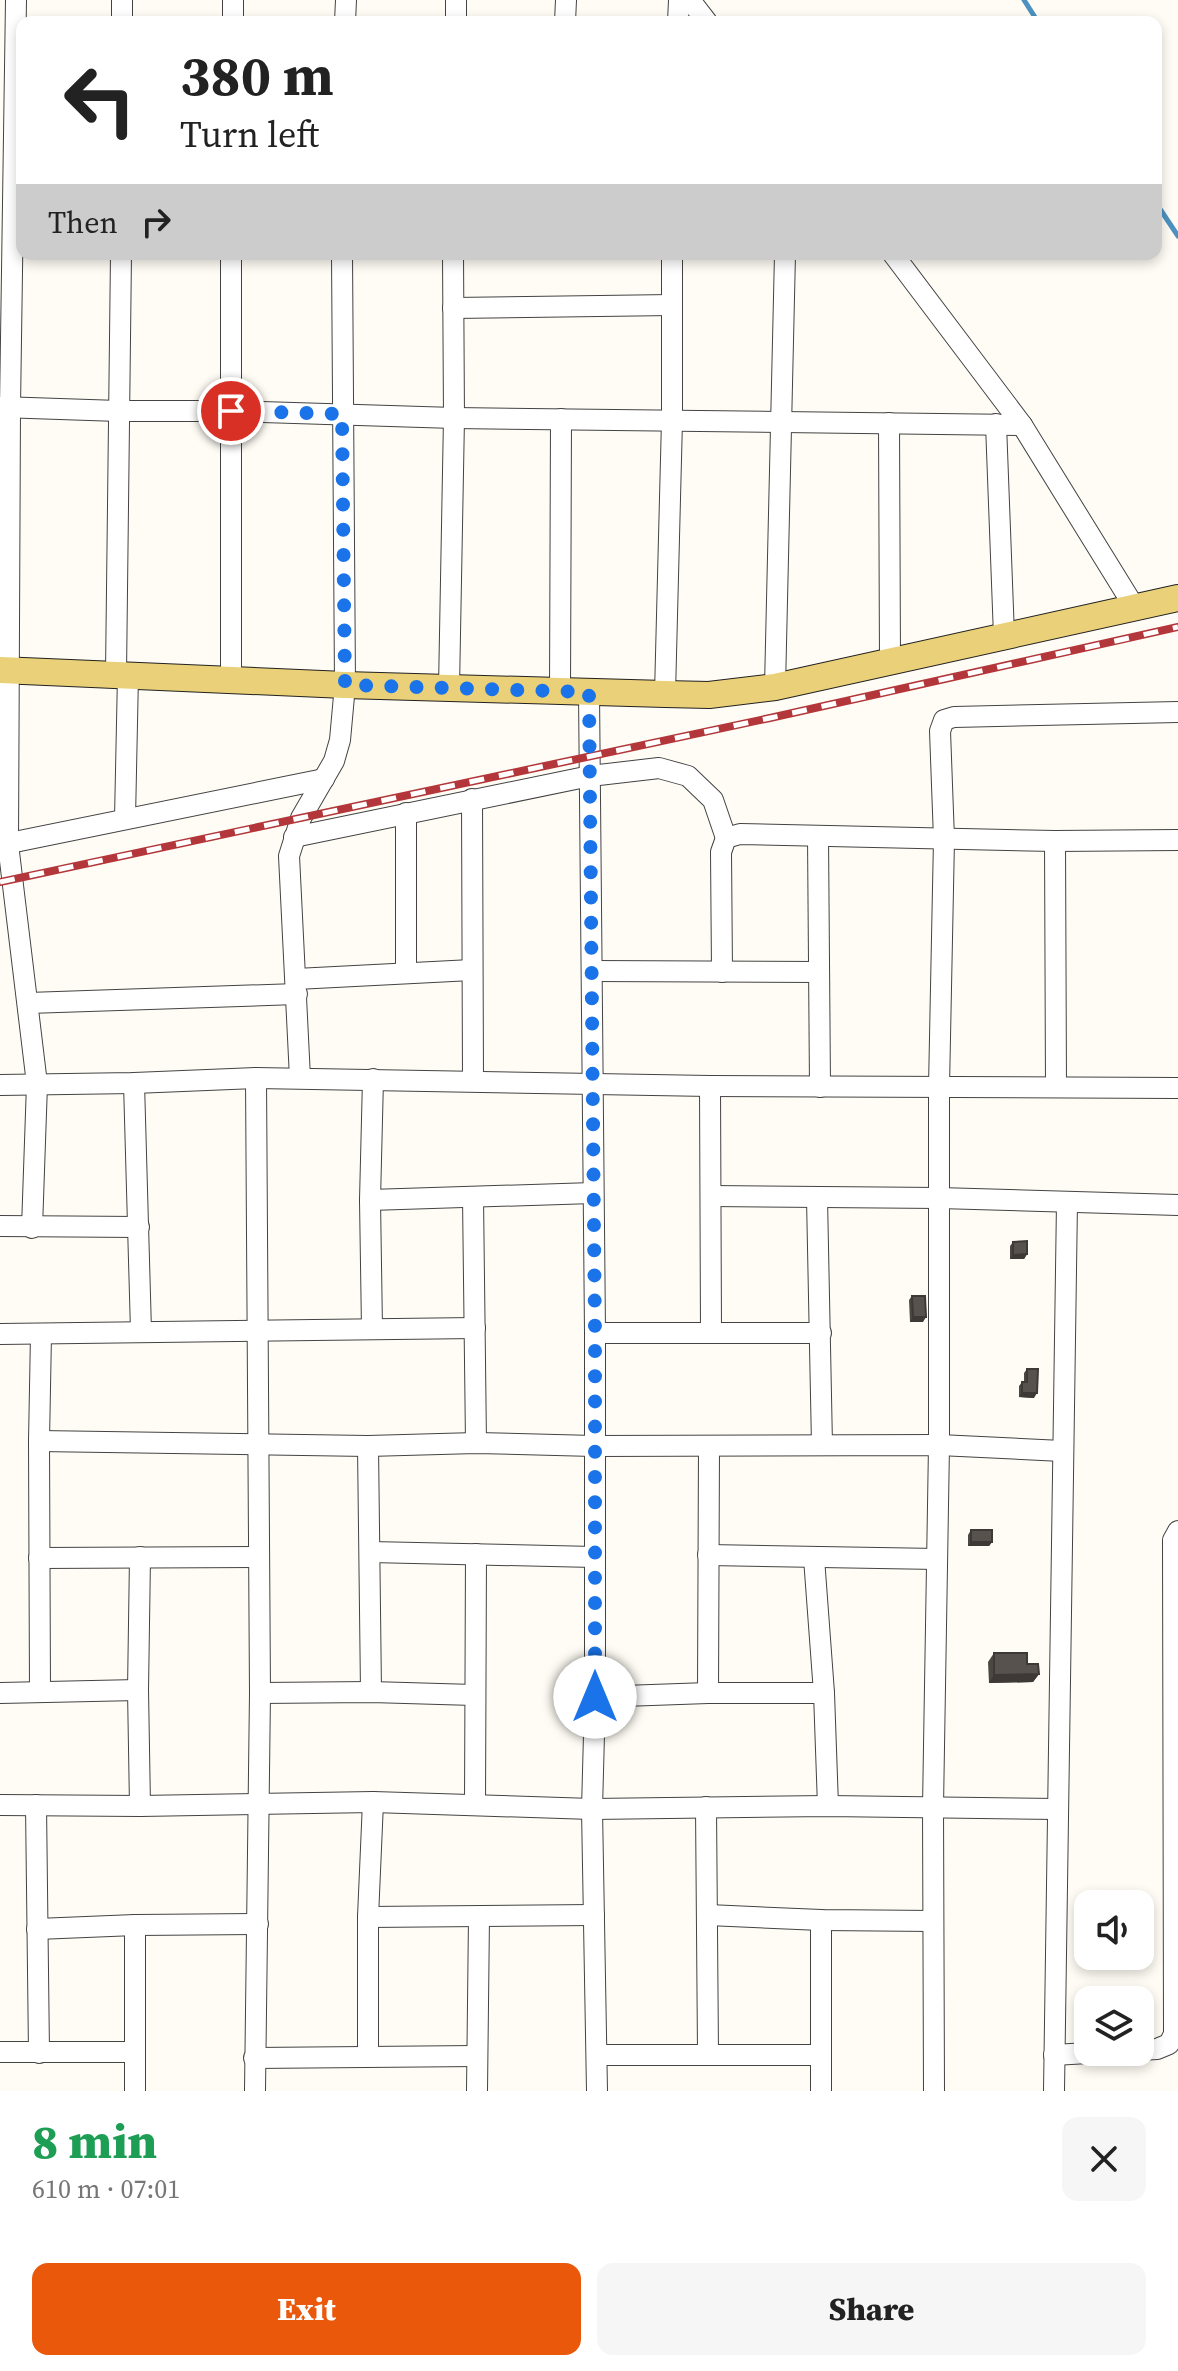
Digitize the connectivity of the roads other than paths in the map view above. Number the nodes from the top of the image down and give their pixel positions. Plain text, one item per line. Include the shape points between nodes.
1 (16, 0) edge
2 (690, 0) edge
3 (702, 16) edge
4 (12, 190) edge
5 (121, 260) edge
6 (231, 260) edge
7 (342, 260) edge
8 (453, 260) edge
9 (672, 260) edge
10 (785, 260) edge
11 (898, 260) edge
12 (6, 299) edge
13 (672, 305) junction
14 (453, 308) junction
15 (5, 407) edge
16 (119, 411) junction
17 (231, 411) junction
18 (342, 414) junction
19 (454, 418) junction
20 (561, 419) junction
21 (672, 420) junction
22 (781, 420) junction
23 (889, 423) junction
24 (996, 424) junction
25 (1022, 425) junction
26 (1178, 598) edge
27 (1135, 608) junction
28 (1004, 636) junction
29 (890, 661) junction
30 (5, 670) edge
31 (122, 675) junction
32 (231, 679) junction
33 (345, 685) junction
34 (775, 687) junction
35 (449, 688) junction
36 (560, 691) junction
37 (589, 692) junction
38 (665, 694) junction
39 (1178, 712) edge
40 (590, 776) junction
41 (324, 779) junction
42 (472, 799) junction
43 (406, 813) junction
44 (125, 819) junction
45 (818, 836) junction
46 (294, 837) junction
47 (726, 838) junction
48 (944, 839) junction
49 (1178, 840) edge
50 (1055, 841) junction
51 (4, 844) edge
52 (472, 970) junction
53 (592, 971) junction
54 (722, 972) junction
55 (819, 972) junction
56 (406, 973) junction
57 (297, 986) junction
58 (28, 1003) junction
59 (256, 1078) junction
60 (300, 1078) junction
61 (373, 1079) junction
62 (473, 1080) junction
63 (134, 1083) junction
64 (37, 1084) junction
65 (593, 1084) junction
66 (0, 1085) edge
67 (710, 1086) junction
68 (820, 1087) junction
69 (939, 1087) junction
70 (1056, 1087) junction
71 (1178, 1088) edge
72 (593, 1193) junction
73 (711, 1196) junction
74 (473, 1197) junction
75 (817, 1198) junction
76 (939, 1198) junction
77 (370, 1200) junction
78 (1067, 1202) junction
79 (1178, 1205) edge
80 (0, 1226) edge
81 (139, 1227) junction
82 (32, 1228) junction
83 (475, 1328) junction
84 (372, 1329) junction
85 (258, 1330) junction
86 (141, 1331) junction
87 (711, 1332) junction
88 (595, 1333) junction
89 (821, 1333) junction
90 (0, 1334) edge
91 (41, 1334) junction
92 (39, 1441) junction
93 (476, 1443) junction
94 (258, 1445) junction
95 (822, 1445) junction
96 (939, 1445) junction
97 (368, 1446) junction
98 (594, 1446) junction
99 (709, 1447) junction
100 (1062, 1451) junction
101 (1178, 1531) edge
102 (370, 1552) junction
103 (476, 1554) junction
104 (708, 1555) junction
105 (140, 1557) junction
106 (258, 1557) junction
107 (594, 1557) junction
108 (39, 1558) junction
109 (814, 1558) junction
110 (937, 1559) junction
111 (138, 1690) junction
112 (40, 1691) junction
113 (371, 1692) junction
114 (0, 1693) edge
115 (260, 1693) junction
116 (708, 1693) junction
117 (824, 1693) junction
118 (474, 1695) junction
119 (595, 1697) junction
120 (373, 1802) junction
121 (475, 1804) junction
122 (0, 1805) edge
123 (36, 1805) junction
124 (258, 1805) junction
125 (140, 1806) junction
126 (828, 1806) junction
127 (706, 1807) junction
128 (933, 1807) junction
129 (592, 1809) junction
130 (1056, 1809) junction
131 (594, 1915) junction
132 (708, 1915) junction
133 (368, 1917) junction
134 (479, 1917) junction
135 (821, 1920) junction
136 (933, 1921) junction
137 (258, 1924) junction
138 (135, 1925) junction
139 (37, 1929) junction
140 (1154, 2049) edge
141 (0, 2052) edge
142 (133, 2052) junction
143 (39, 2053) junction
144 (708, 2053) junction
145 (1074, 2054) edge
146 (597, 2055) junction
147 (820, 2055) junction
148 (1054, 2055) junction
149 (368, 2056) junction
150 (477, 2056) junction
151 (254, 2058) junction
152 (135, 2091) edge
153 (255, 2091) edge
154 (477, 2091) edge
155 (597, 2091) edge
156 (821, 2091) edge
157 (934, 2091) edge
158 (1054, 2091) edge

1 - 4 street
2 - 3 street
4 - 12 street
5 - 16 street
6 - 17 street
7 - 18 street
8 - 14 street
9 - 13 street
10 - 22 street
11 - 25 street
12 - 15 street
13 - 14 street
13 - 21 street
14 - 19 street
15 - 16 street
15 - 30 street
16 - 17 street
16 - 31 street
17 - 18 street
17 - 32 street
18 - 19 street
18 - 33 street
19 - 20 street
19 - 35 street
20 - 21 street
20 - 36 street
21 - 22 street
21 - 38 street
22 - 23 street
22 - 34 street
23 - 24 street
23 - 29 street
24 - 25 street
24 - 28 street
25 - 27 street
26 - 27 main road
27 - 28 main road
28 - 29 main road
29 - 34 main road
30 - 31 main road
30 - 51 street
31 - 32 main road
31 - 44 street
32 - 33 main road
33 - 35 main road
33 - 41 street via 340,740
34 - 38 main road
35 - 36 main road
36 - 37 main road
37 - 38 main road
37 - 40 street
39 - 48 street via 944,720
40 - 42 street
40 - 47 street via 659,768 688,776 713,800
40 - 53 street
41 - 44 street
41 - 46 street
42 - 43 street
42 - 52 street
43 - 46 street
43 - 56 street
44 - 51 street
45 - 47 street
45 - 48 street
45 - 55 street
46 - 57 street via 289,856
47 - 54 street via 721,852
48 - 50 street
48 - 69 street
49 - 50 street
50 - 70 street
51 - 58 street
52 - 56 street
52 - 62 street
53 - 54 street
53 - 65 street
54 - 55 street
55 - 68 street
56 - 57 street
57 - 58 street
57 - 60 street
58 - 64 street
59 - 60 street
59 - 63 street
59 - 85 street
60 - 61 street
61 - 62 street
61 - 77 street
62 - 65 street
63 - 64 street
63 - 81 street
64 - 66 street
64 - 82 street
65 - 67 street
65 - 72 street
67 - 68 street
67 - 73 street
68 - 69 street
69 - 70 street
69 - 76 street
70 - 71 street
72 - 74 street
72 - 88 street
73 - 75 street
73 - 87 street
74 - 77 street
74 - 83 street
75 - 76 street
75 - 89 street
76 - 78 street
76 - 96 street
77 - 84 street
78 - 79 street
78 - 100 street
80 - 82 street
81 - 82 street
81 - 86 street
83 - 84 street
83 - 93 street
84 - 85 street
85 - 86 street
85 - 94 street
86 - 91 street
87 - 88 street
87 - 89 street
88 - 98 street
89 - 95 street
90 - 91 street
91 - 92 street
92 - 94 street
92 - 108 street
93 - 97 street
93 - 98 street
94 - 97 street
94 - 106 street
95 - 96 street
95 - 99 street
96 - 100 street
96 - 110 street
97 - 102 street
98 - 99 street
98 - 107 street
99 - 104 street
100 - 130 street
101 - 140 street via 1173,1540 1174,2034 1169,2044
102 - 103 street
102 - 113 street
103 - 107 street
103 - 118 street
104 - 109 street
104 - 116 street
105 - 106 street
105 - 108 street
105 - 111 street
106 - 115 street
107 - 119 street
108 - 112 street
109 - 110 street
109 - 117 street
110 - 128 street
111 - 112 street
111 - 125 street
112 - 114 street
113 - 115 street
113 - 118 street
115 - 124 street
116 - 117 street
116 - 119 street
117 - 126 street
118 - 121 street
119 - 129 street
120 - 121 street
120 - 124 street
120 - 133 street
121 - 129 street
122 - 123 street
123 - 125 street
123 - 139 street
124 - 125 street
124 - 137 street
126 - 127 street
126 - 128 street
127 - 129 street
127 - 132 street
128 - 130 street
128 - 136 street
129 - 131 street
130 - 148 street
131 - 134 street
131 - 146 street
132 - 135 street
132 - 144 street
133 - 134 street
133 - 149 street
134 - 150 street
135 - 136 street
135 - 147 street
136 - 157 street
137 - 138 street
137 - 151 street
138 - 139 street
138 - 142 street
139 - 143 street
141 - 143 street
142 - 143 street
142 - 152 street
144 - 146 street
144 - 147 street
145 - 148 street
146 - 155 street
147 - 156 street
148 - 158 street
149 - 150 street
149 - 151 street
150 - 154 street
151 - 153 street

